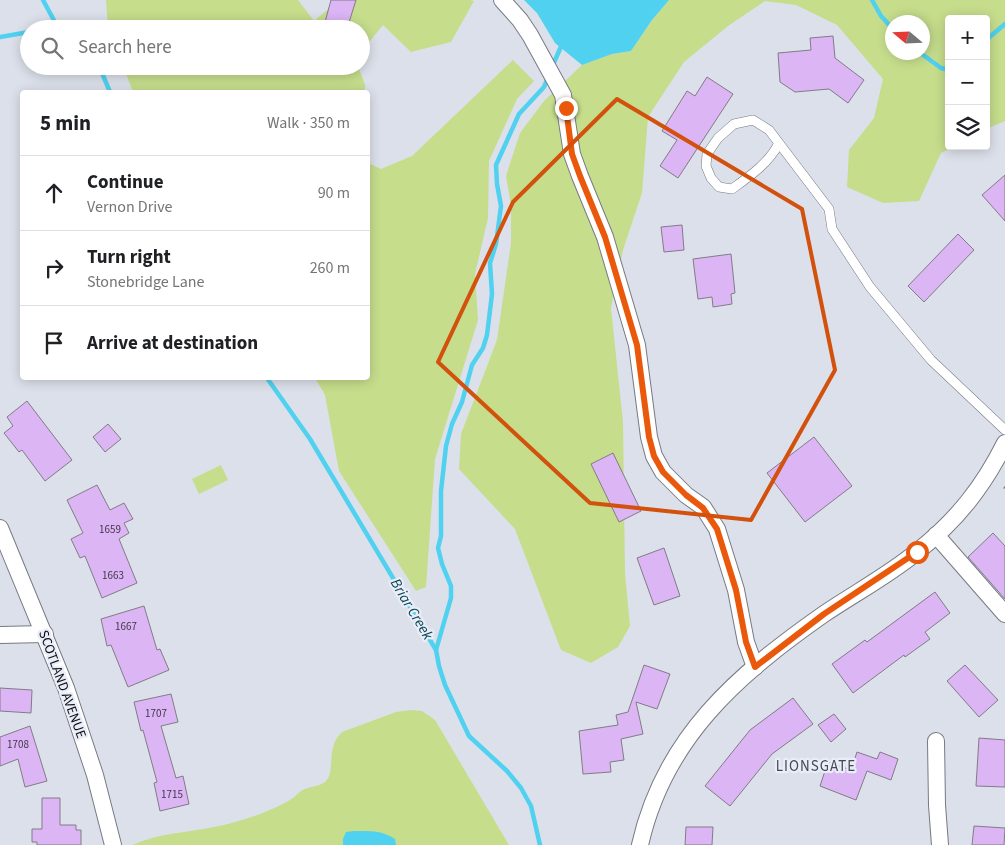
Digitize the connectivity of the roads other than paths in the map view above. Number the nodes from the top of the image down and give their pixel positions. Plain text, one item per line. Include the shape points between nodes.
1 (502, 0) edge
2 (779, 143) junction
3 (1005, 430) edge
4 (1005, 443) edge
5 (0, 528) edge
6 (936, 535) junction
7 (1005, 614) edge
8 (45, 634) junction
9 (0, 635) edge
10 (755, 667) junction
11 (936, 741) dead end
12 (113, 845) edge
13 (640, 845) edge
14 (940, 845) edge

1 - 10 street via 520,20 563,95 572,154 605,237 637,345 654,456 663,472 703,508 717,529
2 - 2 lane via 773,156 732,190 719,187 710,178 707,154 718,138 734,124 753,120 769,130
2 - 3 lane via 830,209 832,229 870,287 931,360
4 - 6 street via 982,485
5 - 8 street, SCOTLAND AVENUE
6 - 7 street
6 - 10 street
8 - 9 street
8 - 12 street, SCOTLAND AVENUE via 95,775
10 - 13 street via 713,707 680,748 660,785
11 - 14 street

